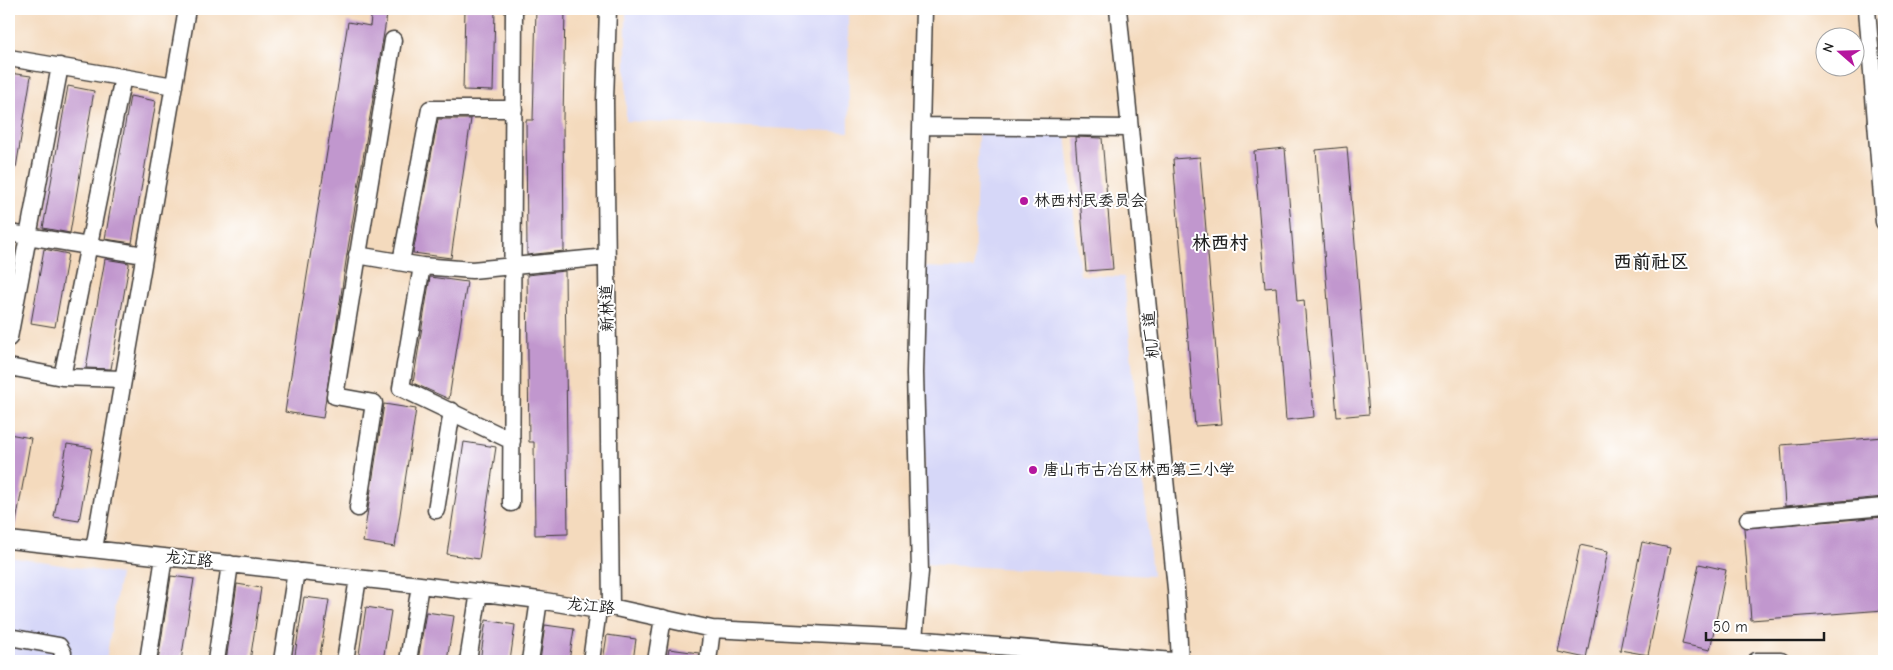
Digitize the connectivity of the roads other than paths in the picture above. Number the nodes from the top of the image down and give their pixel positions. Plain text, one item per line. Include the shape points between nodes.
1 (187, 9) edge
2 (514, 9) edge
3 (608, 9) edge
4 (924, 9) edge
5 (1118, 9) edge
6 (1867, 9) edge
7 (393, 40) dead end
8 (9, 58) edge
9 (60, 66) junction
10 (123, 77) junction
11 (174, 86) junction
12 (514, 109) junction
13 (921, 126) junction
14 (1130, 128) junction
15 (1884, 222) edge
16 (9, 233) edge
17 (28, 236) junction
18 (88, 246) junction
19 (144, 255) junction
20 (358, 255) junction
21 (607, 257) junction
22 (401, 262) junction
23 (422, 266) junction
24 (513, 266) junction
25 (9, 338) edge
26 (9, 366) edge
27 (62, 377) junction
28 (122, 379) junction
29 (452, 411) junction
30 (512, 441) junction
31 (511, 504) dead end
32 (1884, 507) edge
33 (358, 508) dead end
34 (436, 510) dead end
35 (1748, 518) dead end
36 (9, 540) edge
37 (94, 549) junction
38 (164, 557) junction
39 (230, 564) junction
40 (296, 571) junction
41 (358, 578) junction
42 (420, 585) junction
43 (479, 592) junction
44 (539, 600) junction
45 (604, 609) junction
46 (663, 618) junction
47 (712, 629) junction
48 (9, 637) edge
49 (914, 639) junction
50 (62, 661) edge
51 (148, 661) edge
52 (216, 661) edge
53 (282, 661) edge
54 (345, 661) edge
55 (408, 661) edge
56 (468, 661) edge
57 (530, 661) edge
58 (591, 661) edge
59 (656, 661) edge
60 (708, 661) edge
61 (1173, 661) edge
62 (1180, 661) edge
63 (1756, 661) edge
64 (1781, 661) edge

1 - 11 street
2 - 12 street
3 - 21 street, 新林道 via 605,100
4 - 13 street
5 - 14 street, 机厂道
6 - 15 street
7 - 20 street
8 - 9 street
9 - 10 street
9 - 17 street
10 - 11 street
10 - 18 street
11 - 19 street
12 - 22 street via 430,109
12 - 24 street
13 - 14 street
13 - 49 street via 915,373 920,572
14 - 62 street, 机厂道 via 1176,589
16 - 17 street
17 - 18 street
17 - 25 street
18 - 19 street
18 - 27 street
19 - 28 street
20 - 22 street
20 - 33 street via 335,396 374,403
21 - 24 street
21 - 45 street, 新林道
22 - 23 street
23 - 24 street via 472,270
23 - 29 street via 401,388
24 - 30 street
26 - 27 street
27 - 28 street
28 - 37 street
29 - 30 street
29 - 34 street
30 - 31 street
32 - 35 street
36 - 37 street, 龙江路
37 - 38 street, 龙江路
38 - 39 street, 龙江路
38 - 51 street
39 - 40 street, 龙江路
39 - 52 street
40 - 41 street, 龙江路
40 - 53 street
41 - 42 street, 龙江路
41 - 54 street
42 - 43 street, 龙江路
42 - 55 street
43 - 44 street, 龙江路
43 - 56 street
44 - 45 street, 龙江路
44 - 57 street
45 - 46 street, 龙江路
45 - 58 street, 新林道
46 - 47 street, 龙江路
46 - 59 street
47 - 49 street, 龙江路
47 - 60 street
48 - 50 street via 59,646 63,653
49 - 61 street, 龙江路
63 - 64 street

